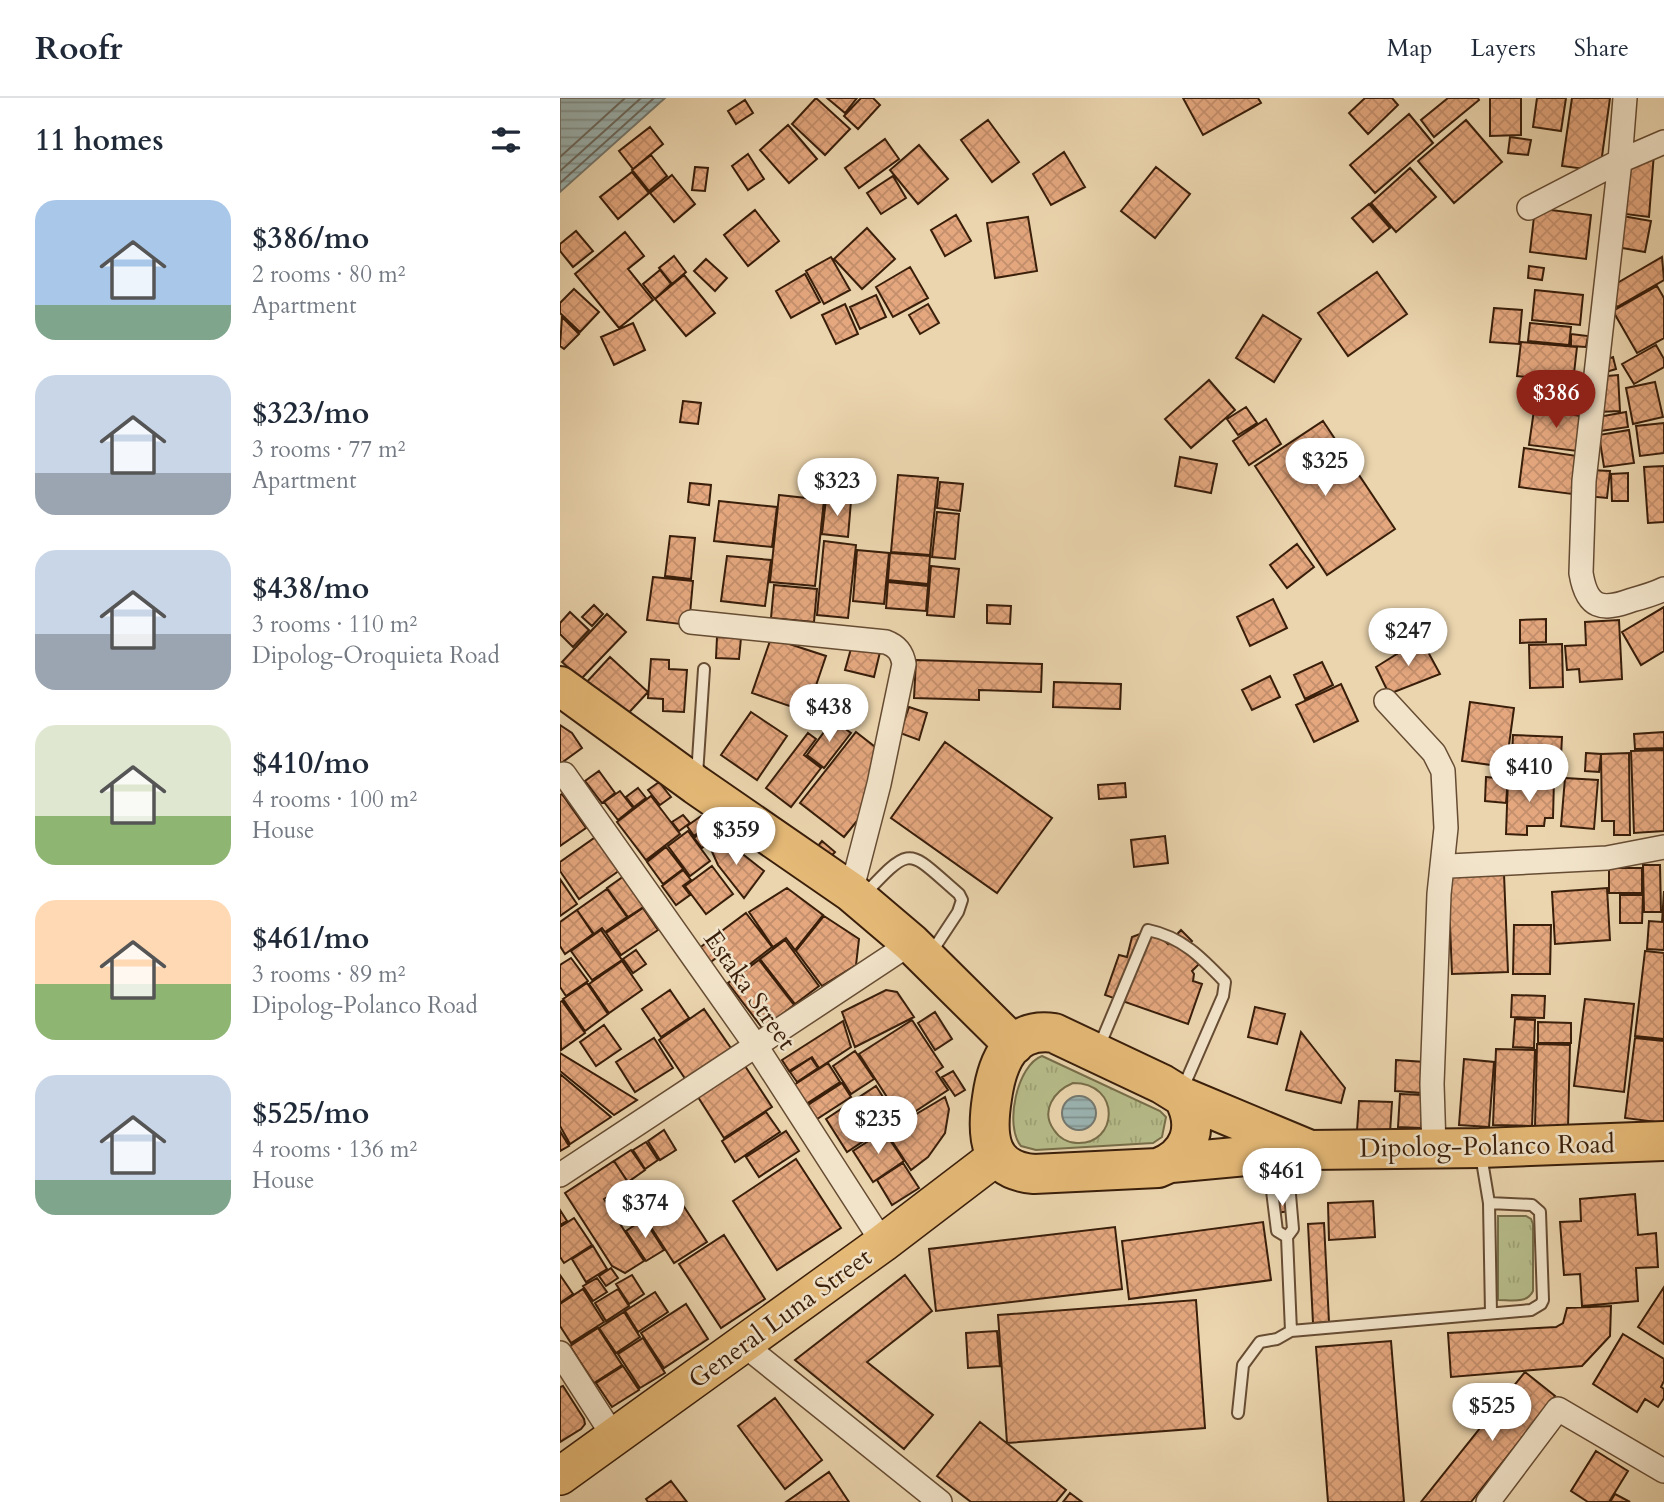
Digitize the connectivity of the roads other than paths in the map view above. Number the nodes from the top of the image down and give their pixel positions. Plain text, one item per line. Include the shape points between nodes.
1 (1625, 98) edge
2 (1664, 142) edge
3 (1620, 161) junction
4 (1529, 208) dead end
5 (1664, 589) edge
6 (691, 622) dead end
7 (704, 669) dead end
8 (560, 686) edge
9 (1386, 701) dead end
10 (568, 771) edge
11 (696, 785) junction
12 (1664, 847) edge
13 (1442, 869) junction
14 (855, 896) junction
15 (919, 950) junction
16 (1014, 1045) junction
17 (756, 1046) junction
18 (1096, 1053) junction
19 (1182, 1096) junction
20 (1664, 1141) edge
21 (1434, 1148) junction
22 (1480, 1148) junction
23 (1288, 1152) junction
24 (996, 1156) junction
25 (1171, 1163) junction
26 (560, 1175) edge
27 (1489, 1203) junction
28 (1287, 1237) junction
29 (883, 1243) junction
30 (1491, 1313) junction
31 (1291, 1331) junction
32 (743, 1345) junction
33 (560, 1353) edge
34 (1238, 1413) dead end
35 (614, 1437) junction
36 (1664, 1471) edge
37 (560, 1476) edge
38 (935, 1500) edge
39 (1488, 1502) edge

1 - 3 street
2 - 3 street
3 - 4 street
3 - 5 street via 1584,481 1581,573 1590,598 1601,606 1612,607
6 - 14 street via 876,640 893,645 903,656
7 - 11 lane
8 - 11 highway
9 - 13 street via 1434,753 1443,771 1446,828
10 - 17 street, Estaka Street
11 - 14 highway
12 - 13 street via 1607,858
13 - 21 street
14 - 15 highway
14 - 15 lane via 896,861 918,858 962,900 958,912
15 - 16 highway
15 - 17 street
16 - 18 highway via 1040,1031
16 - 24 highway via 995,1076 988,1124
17 - 26 street
17 - 29 street, Estaka Street
18 - 19 highway
18 - 19 lane via 1148,930 1167,934 1188,946 1225,982
19 - 23 highway
19 - 25 highway via 1192,1122 1189,1140
20 - 22 highway, Dipolog-Polanco Road
21 - 22 highway, Dipolog-Polanco Road
21 - 23 highway, Dipolog-Polanco Road
22 - 27 lane
23 - 25 highway, Dipolog-Polanco Road
23 - 28 lane via 1293,1229
23 - 28 lane via 1277,1231
24 - 25 highway, Dipolog-Polanco Road via 1006,1166 1034,1174 1158,1168
24 - 29 main road, General Luna Street
27 - 30 lane
27 - 30 lane via 1532,1205 1540,1212 1543,1300 1531,1310
28 - 31 lane
29 - 32 main road, General Luna Street
30 - 31 lane
31 - 34 lane via 1260,1342 1243,1365
32 - 35 main road, General Luna Street
32 - 38 street
33 - 35 street
35 - 37 main road, General Luna Street
36 - 39 street via 1558,1409

